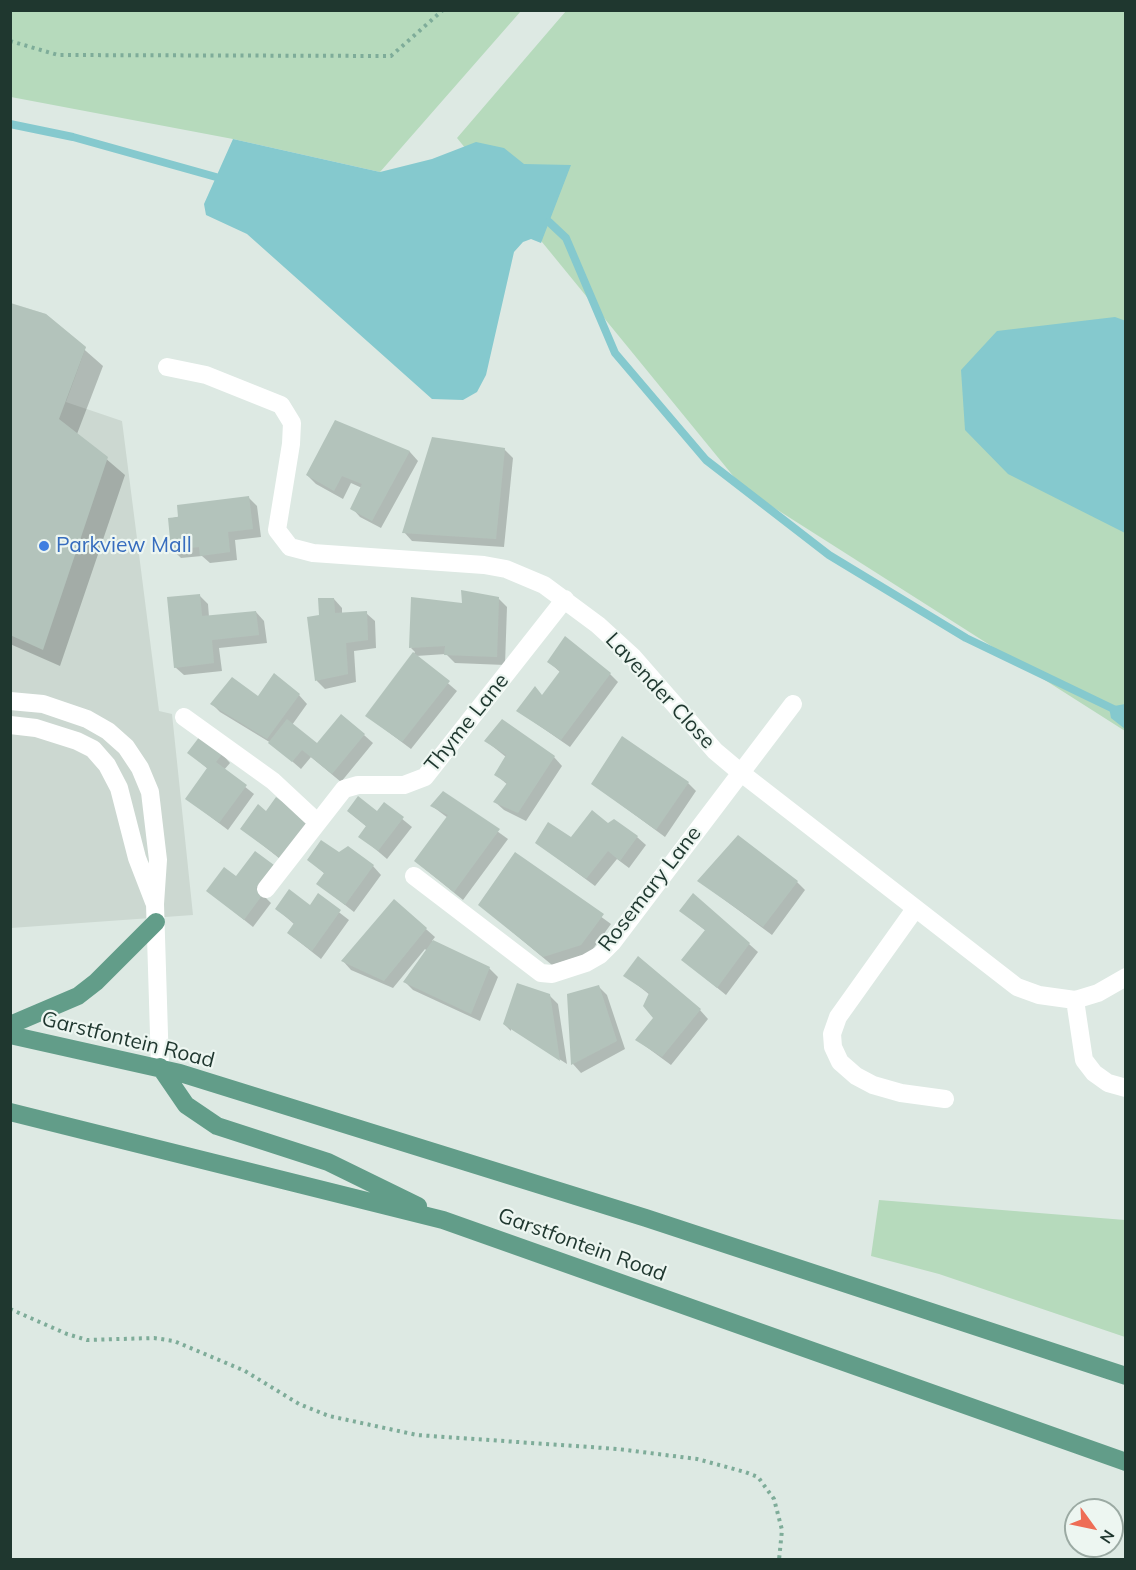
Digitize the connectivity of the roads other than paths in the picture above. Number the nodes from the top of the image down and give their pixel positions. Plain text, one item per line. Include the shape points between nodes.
1 (167, 367) dead end
2 (565, 599) junction
3 (10, 700) edge
4 (793, 704) dead end
5 (184, 717) dead end
6 (10, 724) edge
7 (740, 772) junction
8 (316, 822) junction
9 (414, 876) dead end
10 (266, 889) dead end
11 (915, 909) junction
12 (155, 913) junction
13 (1125, 977) edge
14 (1076, 1000) junction
15 (10, 1025) edge
16 (10, 1035) edge
17 (160, 1067) junction
18 (1125, 1088) edge
19 (945, 1099) dead end
20 (10, 1112) edge
21 (443, 1220) junction
22 (1125, 1376) edge
23 (1125, 1462) edge

1 - 2 street, Lavender Close via 206,375 281,405 292,423 277,530 290,547 313,553 495,567 524,576
2 - 7 street, Lavender Close via 633,657 715,751
2 - 8 street, Thyme Lane via 425,777 404,785 358,785 344,789
3 - 12 street via 67,711 108,731 126,747 150,792 158,860
4 - 7 street, Rosemary Lane
5 - 8 street via 273,781
6 - 12 street via 76,741 93,749 107,765 119,788
7 - 9 street, Rosemary Lane via 612,943 600,955 552,974 532,968
7 - 11 street, Lavender Close
8 - 10 street, Thyme Lane
11 - 14 street, Lavender Close via 1017,987 1039,995
11 - 19 street via 838,1017 832,1034 834,1047 840,1062 873,1085
12 - 15 main road via 96,982 78,996
12 - 17 street
13 - 14 street, Lavender Close via 1098,993
14 - 18 street via 1084,1060 1108,1083
16 - 17 main road, Garstfontein Road
17 - 21 main road via 186,1105 217,1126 328,1162
17 - 22 main road, Garstfontein Road via 657,1221
20 - 21 main road, Garstfontein Road
21 - 23 main road, Garstfontein Road

